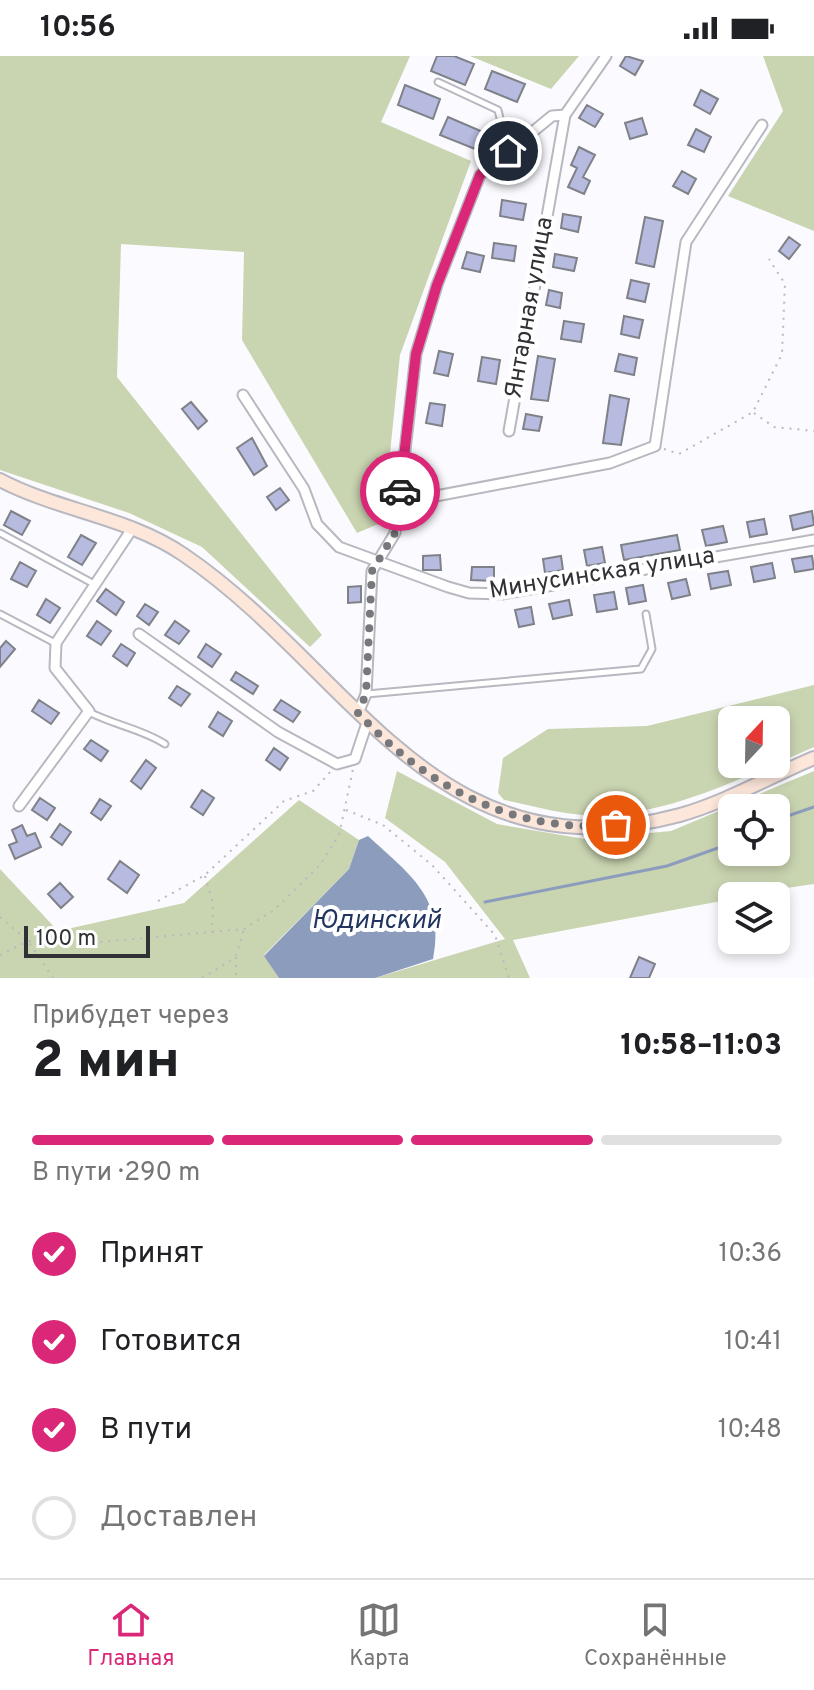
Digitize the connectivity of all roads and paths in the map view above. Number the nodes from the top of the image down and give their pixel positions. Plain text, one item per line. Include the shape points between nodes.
1 (606, 56) edge
2 (438, 82) dead end
3 (565, 115) junction
4 (762, 125) dead end
5 (508, 151) junction
6 (769, 259) dead end
7 (243, 395) dead end
8 (753, 412) junction
9 (509, 431) dead end
10 (814, 431) edge
11 (655, 446) junction
12 (0, 480) edge
13 (399, 503) junction
14 (132, 529) junction
15 (0, 533) edge
16 (814, 540) edge
17 (378, 561) junction
18 (97, 585) junction
19 (0, 614) edge
20 (646, 614) dead end
21 (139, 634) dead end
22 (56, 643) junction
23 (366, 694) junction
24 (89, 711) junction
25 (363, 718) junction
26 (165, 744) dead end
27 (814, 758) edge
28 (355, 759) junction
29 (337, 764) junction
30 (19, 806) dead end
31 (345, 810) junction
32 (205, 875) junction
33 (158, 901) dead end
34 (0, 917) edge
35 (244, 929) junction
36 (212, 932) junction
37 (28, 941) junction
38 (0, 955) edge
39 (236, 957) junction
40 (53, 978) edge
41 (202, 978) edge
42 (236, 978) edge
43 (509, 978) edge

1 - 3 street, Янтарная улица
2 - 5 lane via 498,110
3 - 5 street via 552,116
3 - 9 street, Янтарная улица
4 - 11 street via 686,242
5 - 13 street via 480,175 437,285 416,354
6 - 8 path via 785,284 782,354
7 - 17 street, Минусинская улица via 304,489 317,524 339,547
8 - 10 path via 774,427
8 - 11 path via 679,454
11 - 13 street via 610,463
12 - 14 main road
13 - 17 street via 395,533
14 - 18 street
14 - 25 main road via 166,543 226,587
15 - 18 lane
16 - 17 street, Минусинская улица via 502,594 469,593
17 - 23 street via 372,571
18 - 22 street
19 - 22 lane
20 - 23 lane via 652,649 641,669
21 - 29 street via 278,732
22 - 24 street via 55,668
23 - 25 street
24 - 26 lane
24 - 30 street
25 - 27 main road via 423,771 457,791 505,814 552,825 592,827 682,814
25 - 28 street
28 - 29 street
28 - 31 path
29 - 32 path via 313,791 284,801
31 - 35 path via 339,835 320,865 273,911
31 - 43 path via 383,825 432,865 495,935
32 - 33 path
32 - 36 path via 213,904
34 - 37 path
35 - 36 path
35 - 39 path
36 - 37 path via 68,945
37 - 38 path
37 - 40 path
39 - 41 path
39 - 42 path

